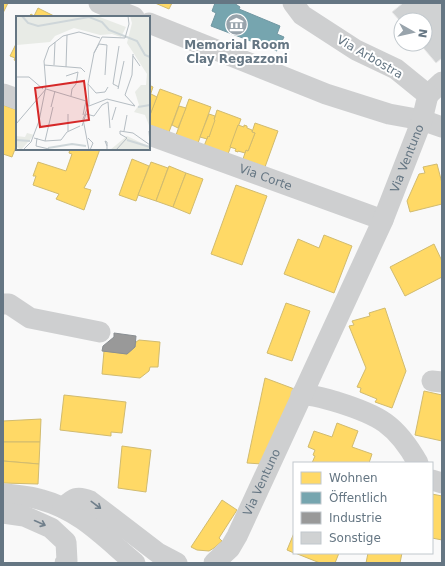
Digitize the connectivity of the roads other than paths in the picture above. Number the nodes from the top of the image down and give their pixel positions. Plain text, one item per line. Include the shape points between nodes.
1 (99, 3) edge
2 (293, 3) edge
3 (132, 16) edge
4 (150, 23) edge
5 (435, 89) edge
6 (3, 94) edge
7 (16, 99) edge
8 (422, 120) junction
9 (442, 127) edge
10 (150, 135) edge
11 (150, 148) edge
12 (209, 171) dead end
13 (284, 197) dead end
14 (380, 227) junction
15 (3, 304) edge
16 (100, 332) dead end
17 (301, 395) junction
18 (417, 462) edge
19 (3, 494) edge
20 (63, 508) junction
21 (3, 513) edge
22 (65, 563) edge
23 (135, 563) edge
24 (177, 563) edge
25 (214, 563) edge

1 - 3 street
2 - 5 street, Via Arbostra via 302,14 356,50
4 - 8 street, Via Ventuno via 326,94 389,114
5 - 8 street, Via Arbostra
6 - 7 street
8 - 9 street
8 - 14 street, Via Ventuno
10 - 14 street, Via Corte
11 - 12 street
13 - 14 street
14 - 17 street, Via Ventuno
15 - 16 street via 9,304 30,318
17 - 18 street via 319,397 363,410 376,417 403,438
17 - 25 street, Via Ventuno via 237,536 230,548
19 - 20 street via 43,500
20 - 23 street via 97,530
20 -> 24 street via 73,499 84,498 158,553
21 -> 22 street via 24,516 51,528 66,542

